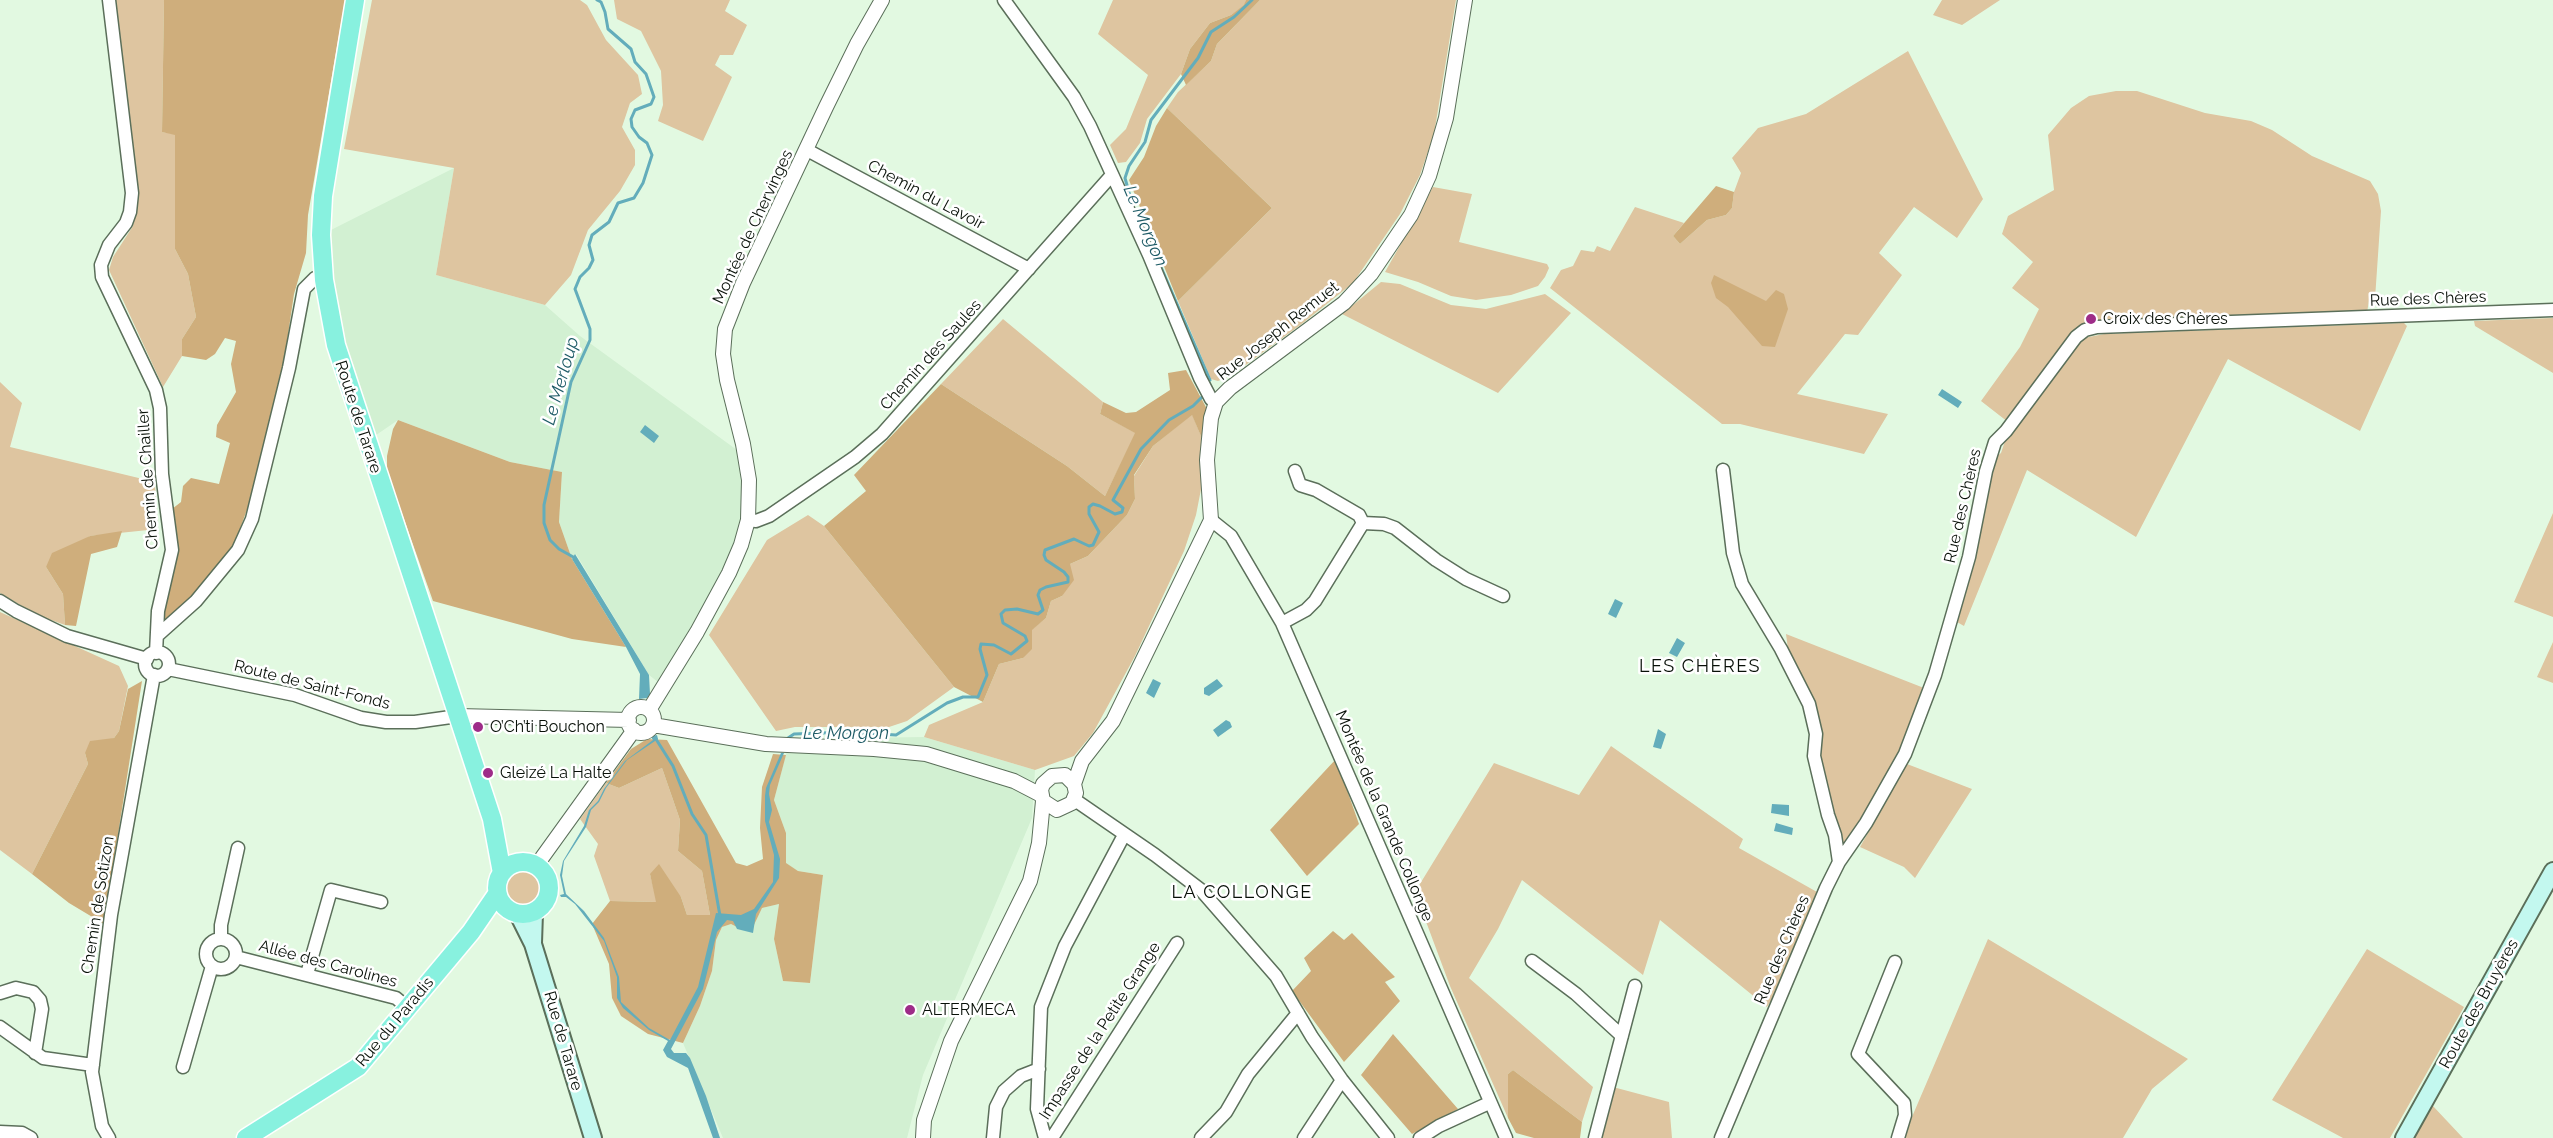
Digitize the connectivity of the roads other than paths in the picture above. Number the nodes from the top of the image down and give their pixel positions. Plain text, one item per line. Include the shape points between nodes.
1 (110, 0) edge
2 (355, 0) edge
3 (882, 0) edge
4 (1004, 0) edge
5 (1465, 0) edge
6 (807, 150) junction
7 (1111, 176) junction
8 (1029, 269) junction
9 (324, 276) junction
10 (2553, 310) edge
11 (1216, 402) junction
12 (1723, 470) dead end
13 (1295, 471) dead end
14 (748, 520) junction
15 (1211, 520) junction
16 (1363, 523) junction
17 (1503, 596) dead end
18 (0, 601) edge
19 (1282, 623) junction
20 (158, 635) junction
21 (151, 656) junction
22 (168, 669) junction
23 (154, 675) junction
24 (649, 710) junction
25 (458, 716) junction
26 (631, 725) junction
27 (653, 725) junction
28 (1082, 761) junction
29 (1056, 775) junction
30 (1014, 781) junction
31 (1074, 784) junction
32 (1042, 798) junction
33 (1075, 800) junction
34 (1063, 809) junction
35 (1124, 835) junction
36 (1039, 843) junction
37 (238, 848) dead end
38 (1839, 862) junction
39 (536, 866) junction
40 (509, 868) junction
41 (2553, 871) edge
42 (497, 894) junction
43 (381, 902) dead end
44 (521, 913) junction
45 (471, 932) junction
46 (221, 938) junction
47 (1177, 943) dead end
48 (236, 957) junction
49 (1532, 961) dead end
50 (1895, 962) dead end
51 (212, 966) junction
52 (307, 974) junction
53 (1635, 986) dead end
54 (0, 993) edge
55 (408, 1008) junction
56 (1298, 1013) junction
57 (0, 1027) edge
58 (1622, 1036) junction
59 (35, 1053) junction
60 (93, 1065) junction
61 (183, 1067) dead end
62 (1039, 1069) junction
63 (1342, 1080) junction
64 (1489, 1103) junction
65 (0, 1132) edge
66 (31, 1138) edge
67 (109, 1138) edge
68 (246, 1138) edge
69 (593, 1138) edge
70 (923, 1138) edge
71 (993, 1138) edge
72 (1045, 1138) edge
73 (1052, 1138) edge
74 (1201, 1138) edge
75 (1304, 1138) edge
76 (1388, 1138) edge
77 (1420, 1138) edge
78 (1506, 1138) edge
79 (1595, 1138) edge
80 (1721, 1138) edge
81 (1898, 1138) edge
82 (2404, 1138) edge

1 - 20 street, Chemin de Chailler via 132,193 126,223 100,265 102,277 156,390 160,408 162,474 172,550 158,611
2 - 9 main road, Route de Tarare via 323,196
3 - 6 street, Montée de Chervinges via 856,44
4 - 7 street via 1074,97
5 - 11 street, Rue Joseph Remuet via 1446,118 1429,176 1411,214 1371,274 1344,303
6 - 8 street, Chemin du Lavoir
6 - 14 street, Montée de Chervinges via 739,292 724,336 727,380 749,480
7 - 8 street, Chemin des Saules
7 - 11 street via 1200,378
8 - 14 street, Chemin des Saules via 882,434 769,516
9 - 20 street via 315,278 304,289 252,519 238,550 196,601
9 - 25 main road, Route de Tarare via 336,345
10 - 38 street, Rue des Chères via 2085,330 1995,442 1969,556 1931,685 1905,754
11 - 15 street, Rue Joseph Remuet via 1207,460
12 - 38 street via 1733,553 1742,584 1781,649 1812,713 1816,734 1814,756
13 - 16 street via 1300,485 1359,514
14 - 24 street, Montée de Chervinges via 729,573
15 - 19 street, Montée de la Grande Collonge via 1231,536
15 - 28 street, Rue Joseph Remuet via 1113,721
16 - 17 street via 1395,528 1466,579
16 - 19 street via 1315,600 1306,610
18 - 21 street via 67,636
19 - 64 street, Montée de la Grande Collonge
20 - 21 street, Chemin de Chailler
21 - 22 street via 165,655
21 - 23 street via 147,669
22 - 23 street
22 - 25 street, Route de Saint-Fonds via 296,695 361,718 415,722
23 - 60 street, Chemin de Sotizon via 111,915
24 - 26 street via 635,709
24 - 27 street
25 - 26 street, Route de Saint-Fonds
25 - 40 main road, Route de Tarare
26 - 27 street via 646,732
26 - 39 street
27 - 30 street via 766,744 926,754
28 - 29 street
28 - 31 street, Rue Joseph Remuet
29 - 30 street
29 - 31 street via 1068,777
29 - 32 street via 1043,784
30 - 32 street
31 - 33 street
32 - 34 street via 1052,808
32 - 36 street
33 - 34 street
33 - 35 street
34 - 36 street via 1054,816
35 - 56 street via 1202,890 1276,976
35 - 62 street via 1065,946 1041,1008
36 - 70 street via 1030,881 951,1041 924,1120
37 - 46 street
38 - 80 street, Rue des Chères
39 - 40 main road via 526,862
39 - 44 main road via 545,873 549,887 546,901
40 - 42 main road via 496,886
41 - 82 main road, Route des Bruyères
42 - 44 main road via 504,907
42 - 45 main road, Rue du Paradis
43 - 52 street via 331,890
44 - 45 main road, Rue du Paradis
44 - 69 main road, Rue de Tarare
45 - 55 main road, Rue du Paradis
46 - 48 street via 233,944
46 - 51 street via 207,950
47 - 73 street, Impasse de la Petite Grange
48 - 51 street via 227,968
48 - 52 street, Allée des Carolines
49 - 58 street
50 - 81 street via 1858,1054 1904,1102 1905,1115
51 - 61 street
52 - 55 street, Allée des Carolines via 396,998
53 - 58 street
54 - 59 street via 16,988 33,992 40,1000
55 - 68 main road, Rue du Paradis via 358,1067
56 - 63 street
56 - 74 street via 1248,1074 1226,1112
57 - 59 street
58 - 79 street
59 - 60 street via 43,1058
60 - 67 street, Chemin de Sotizon via 96,1101
62 - 71 street via 1021,1076 1004,1091 996,1107
62 - 72 street via 1037,1109
63 - 75 street
63 - 76 street
64 - 77 street
64 - 78 street, Montée de la Grande Collonge
65 - 66 street via 22,1133

